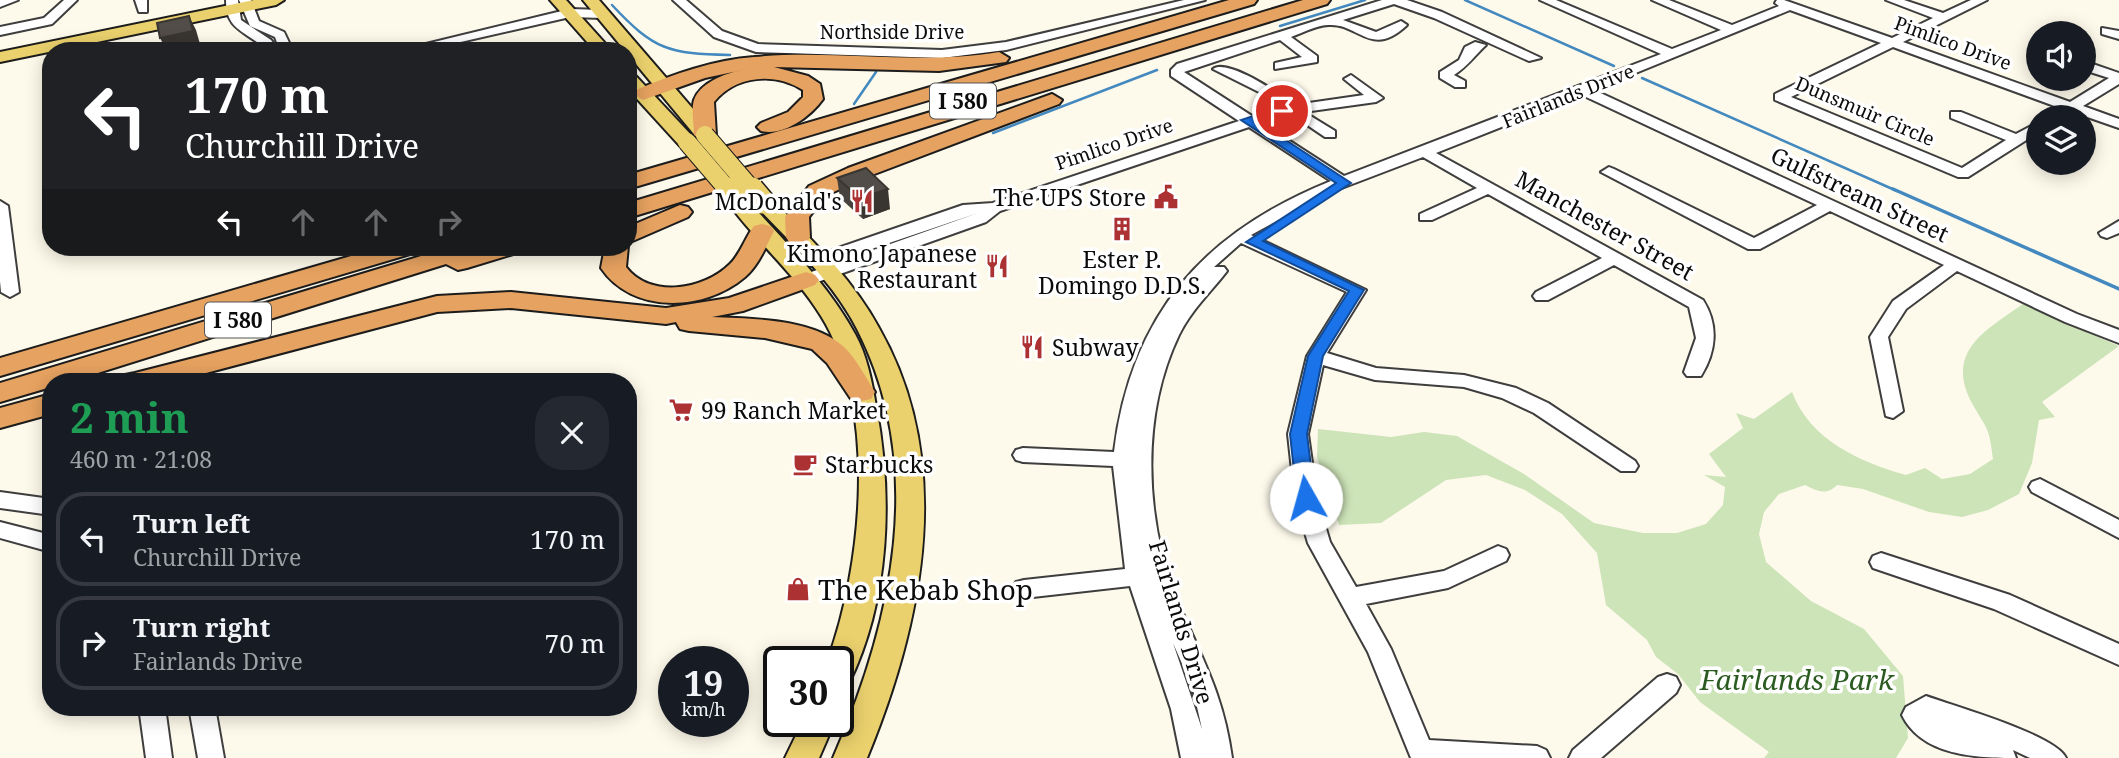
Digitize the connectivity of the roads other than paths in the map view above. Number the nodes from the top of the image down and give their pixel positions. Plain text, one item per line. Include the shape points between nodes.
1 (12, 0) edge
2 (71, 0) edge
3 (275, 0) edge
4 (558, 0) edge
5 (679, 0) edge
6 (1199, 0) edge
7 (1248, 0) edge
8 (1298, 0) edge
9 (1321, 0) edge
10 (1394, 0) edge
11 (1546, 0) edge
12 (1658, 0) edge
13 (1773, 0) edge
14 (1892, 0) edge
15 (1982, 0) edge
16 (0, 3) edge
17 (237, 3) edge
18 (597, 4) edge
19 (1790, 6) junction
20 (570, 13) junction
21 (1942, 17) junction
22 (1183, 19) junction
23 (1330, 20) junction
24 (1401, 24) dead end
25 (1274, 26) junction
26 (1733, 30) junction
27 (0, 31) edge
28 (2106, 31) dead end
29 (2119, 35) edge
30 (1478, 39) junction
31 (66, 42) edge
32 (266, 42) edge
33 (283, 42) edge
34 (442, 42) edge
35 (596, 42) edge
36 (629, 42) edge
37 (1892, 43) junction
38 (42, 47) edge
39 (0, 48) edge
40 (637, 52) edge
41 (1672, 54) junction
42 (0, 57) edge
43 (1534, 58) dead end
44 (1280, 65) dead end
45 (1220, 69) dead end
46 (2096, 69) edge
47 (2119, 78) edge
48 (1351, 79) dead end
49 (1460, 84) dead end
50 (665, 85) junction
51 (637, 88) edge
52 (1583, 90) junction
53 (643, 94) junction
54 (2063, 105) edge
55 (2076, 105) edge
56 (1283, 108) junction
57 (1299, 111) junction
58 (1956, 115) dead end
59 (2096, 116) edge
60 (1247, 120) junction
61 (2119, 124) edge
62 (2026, 133) edge
63 (1330, 134) dead end
64 (696, 138) junction
65 (2016, 139) junction
66 (823, 152) junction
67 (1426, 153) junction
68 (637, 171) edge
69 (1609, 172) dead end
70 (637, 179) edge
71 (1345, 183) junction
72 (1490, 187) junction
73 (637, 198) edge
74 (0, 205) edge
75 (1830, 205) junction
76 (637, 208) edge
77 (1426, 217) dead end
78 (637, 231) edge
79 (762, 231) junction
80 (798, 237) junction
81 (1247, 239) junction
82 (326, 256) edge
83 (377, 256) edge
84 (447, 256) edge
85 (481, 256) edge
86 (615, 256) edge
87 (1616, 257) junction
88 (1956, 264) junction
89 (812, 271) junction
90 (10, 292) dead end
91 (1542, 296) dead end
92 (187, 311) junction
93 (666, 316) junction
94 (2119, 337) edge
95 (1316, 356) junction
96 (0, 367) edge
97 (1694, 372) dead end
98 (65, 373) edge
99 (97, 373) edge
100 (169, 373) edge
101 (42, 380) edge
102 (42, 389) edge
103 (861, 392) junction
104 (0, 393) edge
105 (0, 402) edge
106 (42, 406) edge
107 (1894, 411) dead end
108 (0, 418) edge
109 (1023, 455) dead end
110 (1132, 460) junction
111 (1628, 466) dead end
112 (2039, 487) dead end
113 (0, 500) edge
114 (42, 506) edge
115 (0, 530) edge
116 (2119, 530) edge
117 (42, 542) edge
118 (1498, 555) dead end
119 (1881, 562) dead end
120 (1147, 575) junction
121 (1024, 589) dead end
122 (1349, 598) junction
123 (847, 646) edge
124 (2119, 654) edge
125 (1667, 685) dead end
126 (153, 716) edge
127 (204, 716) edge
128 (812, 737) edge
129 (1423, 754) edge
130 (159, 758) edge
131 (211, 758) edge
132 (802, 758) edge
133 (850, 758) edge
134 (1194, 758) edge
135 (1219, 758) edge
136 (1537, 758) edge
137 (1582, 758) edge
138 (2003, 758) edge
139 (2053, 758) edge

1 - 16 street
2 - 27 street via 48,21
3 - 17 main road
4 - 20 main road
5 - 6 street, Northside Drive via 718,34 756,48 942,54 1006,46
7 - 22 highway, I 580
8 - 73 highway, I 580
9 - 25 highway, I 580
10 - 23 street
10 - 30 street
11 - 41 street
12 - 26 street
13 - 19 street, Pimlico Drive
14 - 21 street
15 - 21 street
17 - 31 main road
17 - 32 street via 231,16 237,26
17 - 33 street via 254,23 280,35
17 - 39 main road
18 - 20 street
18 - 36 main road
19 - 26 street, Fairlands Drive
19 - 37 street, Pimlico Drive
20 - 34 street
20 - 35 main road
21 - 37 street
22 - 50 highway via 974,63 757,62
22 - 70 highway, I 580
23 - 24 street via 1377,37
23 - 25 street
25 - 44 street via 1312,59
25 - 60 street via 1182,66 1176,73
25 - 66 highway, I 580
25 - 80 highway via 1248,29 835,182 817,191 803,206 797,217
26 - 41 street, Fairlands Drive
28 - 29 street
30 - 43 street via 1501,43
30 - 49 street via 1465,62 1445,75
37 - 54 street, Pimlico Drive
37 - 65 street, Dunsmuir Circle via 1780,97 1963,174
38 - 42 main road
40 - 50 main road
41 - 52 street, Fairlands Drive
45 - 56 street via 1264,89
46 - 47 street
47 - 55 street
48 - 57 street via 1376,98
50 - 53 highway
50 - 64 main road
51 - 53 main road
52 - 67 street, Fairlands Drive
52 - 75 street, Gulfstream Street
53 - 64 main road
56 - 57 street
56 - 60 street, Pimlico Drive
57 - 63 street
58 - 65 street
59 - 61 street, Pimlico Drive
60 - 71 street
60 - 89 street, Pimlico Drive via 994,208 980,219
62 - 65 street, Dunsmuir Circle
64 - 68 highway via 704,101 729,80 776,74 797,78 813,88 813,99 795,116
64 - 79 main road, bridge
64 - 80 main road, bridge
66 - 76 highway, I 580
66 - 78 highway via 786,173
67 - 71 street, Fairlands Drive
67 - 72 street, Manchester Street
69 - 75 street via 1755,245
71 - 81 street, Fairlands Drive
72 - 77 street
72 - 87 street, Manchester Street
74 - 90 street
75 - 88 street, Gulfstream Street
79 - 86 highway via 745,262 729,278 678,294 658,295 625,285 613,268
79 - 89 main road
80 - 89 main road
81 - 95 street via 1357,290
81 - 110 street, Fairlands Drive via 1202,288 1170,334
82 - 92 highway via 229,289
83 - 92 highway, I 580
84 - 98 highway, I 580
85 - 99 highway, I 580
87 - 91 street
87 - 97 street, Manchester Street via 1697,304 1706,326 1703,354
88 - 94 street, Gulfstream Street
88 - 107 street via 1899,305 1879,337
89 - 93 highway via 734,305
89 - 103 main road via 845,336
89 - 133 main road via 869,330 894,392 910,468 909,532 899,606 884,670
92 - 96 highway, I 580
93 - 100 highway via 511,300 437,303
93 - 103 highway via 813,339 834,352
95 - 111 street via 1375,374 1464,381 1509,393 1541,408
95 - 122 street via 1298,434 1306,498 1319,543
101 - 104 highway, I 580
102 - 105 highway
103 - 123 main road via 873,470 871,540
106 - 108 highway
109 - 110 street
110 - 120 street, Fairlands Drive via 1144,506
112 - 116 street
113 - 114 street
115 - 117 street
118 - 122 street via 1448,579
119 - 124 street via 2003,602
120 - 121 street
120 - 134 street, Fairlands Drive via 1184,701
120 - 135 street, Fairlands Drive via 1204,684
122 - 129 street via 1379,649
125 - 137 street
126 - 130 street
127 - 131 street
128 - 132 main road
129 - 136 street
138 - 139 street via 1933,732 1915,715 1926,706

